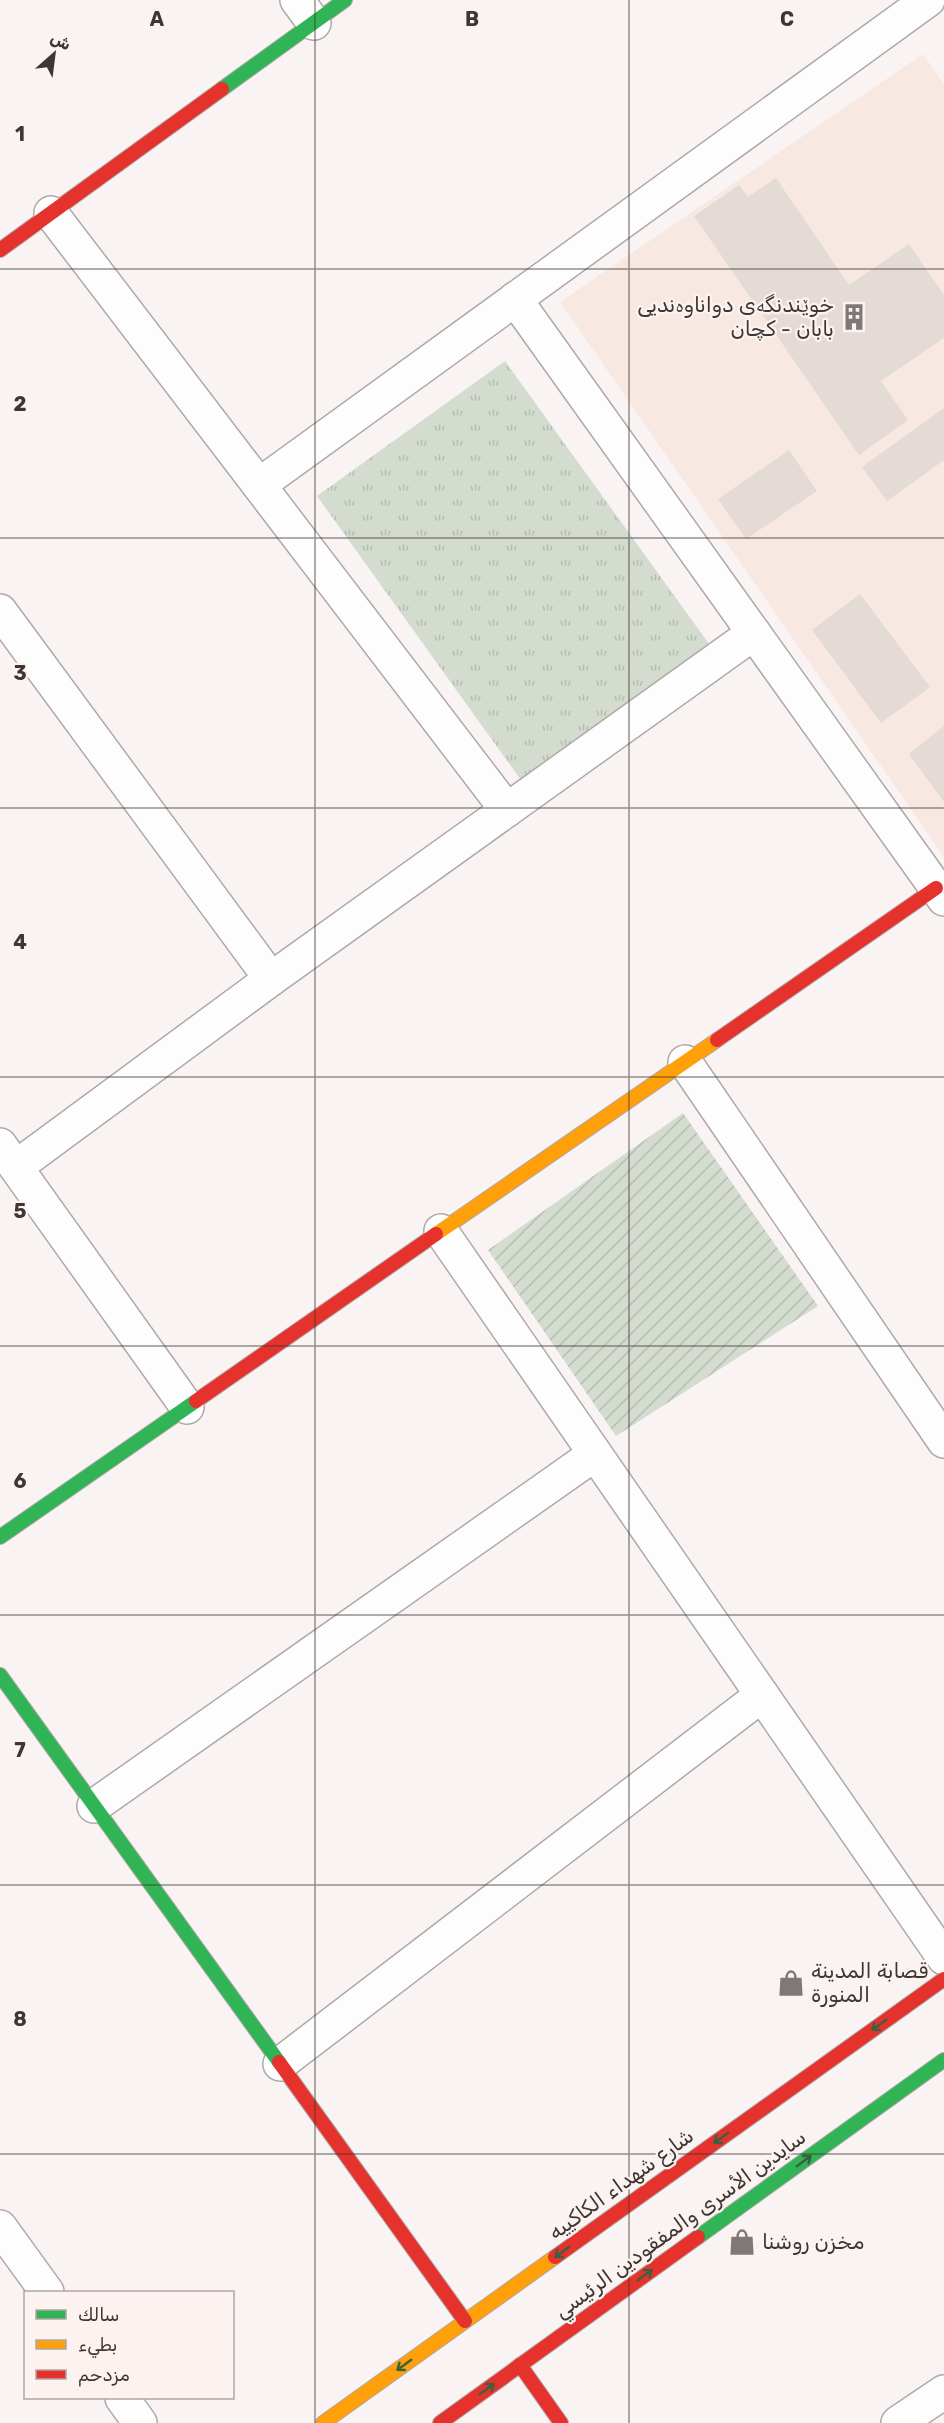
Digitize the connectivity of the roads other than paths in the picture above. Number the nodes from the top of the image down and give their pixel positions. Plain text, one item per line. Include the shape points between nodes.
1 (345, 0) edge
2 (928, 0) edge
3 (305, 11) edge
4 (51, 213) junction
5 (0, 250) edge
6 (515, 300) junction
7 (259, 485) junction
8 (0, 610) edge
9 (754, 633) junction
10 (507, 810) junction
11 (940, 894) edge
12 (271, 979) junction
13 (685, 1062) junction
14 (8, 1156) edge
15 (441, 1232) junction
16 (187, 1407) junction
17 (944, 1441) edge
18 (595, 1454) junction
19 (0, 1537) edge
20 (0, 1675) edge
21 (762, 1695) junction
22 (94, 1806) junction
23 (944, 1958) edge
24 (944, 1978) edge
25 (944, 2060) edge
26 (280, 2064) junction
27 (0, 2227) edge
28 (46, 2291) edge
29 (465, 2321) junction
30 (520, 2365) junction
31 (944, 2392) edge
32 (123, 2399) edge
33 (140, 2423) edge
34 (323, 2423) edge
35 (440, 2423) edge
36 (561, 2423) edge
37 (898, 2423) edge

1 - 3 street
2 - 6 street
3 - 4 street
4 - 5 street
4 - 7 street
6 - 7 street
6 - 9 street
7 - 10 street
8 - 12 street
9 - 10 street
9 - 11 street
10 - 12 street
11 - 13 street
12 - 14 street
13 - 15 street
13 - 17 street
14 - 16 street
15 - 16 street
15 - 18 street
16 - 19 street
18 - 21 street
18 - 22 street
20 - 22 street
21 - 23 street
21 - 26 street
22 - 26 street
24 -> 29 street, شارع شهداء الكاكييه
30 -> 25 street, سايدين الأسرى والمفقودين الرئيسي
26 - 29 street
27 - 28 street
29 -> 34 street, شارع شهداء الكاكييه
35 -> 30 street, سايدين الأسرى والمفقودين الرئيسي
30 - 36 street
31 - 37 street
32 - 33 street

